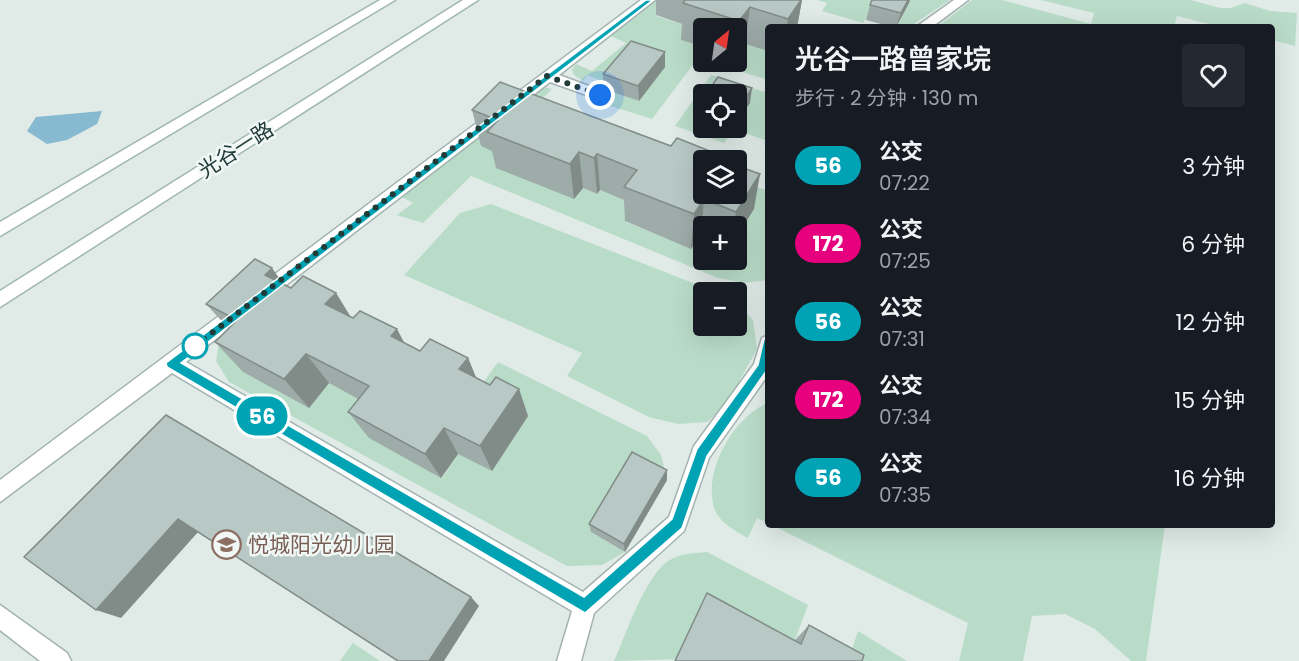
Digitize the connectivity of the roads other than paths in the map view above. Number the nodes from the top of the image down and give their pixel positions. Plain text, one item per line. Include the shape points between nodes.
1 (389, 0) edge
2 (472, 0) edge
3 (649, 0) edge
4 (962, 0) edge
5 (927, 24) edge
6 (547, 76) junction
7 (600, 95) dead end
8 (0, 230) edge
9 (0, 300) edge
10 (765, 357) edge
11 (172, 363) junction
12 (0, 492) edge
13 (585, 606) junction
14 (0, 616) edge
15 (59, 661) edge
16 (568, 661) edge

1 - 8 street
2 - 9 street, 光谷一路
3 - 6 street
4 - 5 street
6 - 7 street
6 - 11 street
10 - 13 street via 763,367 702,453 677,524
11 - 12 street
11 - 13 street
13 - 16 street
14 - 15 street

